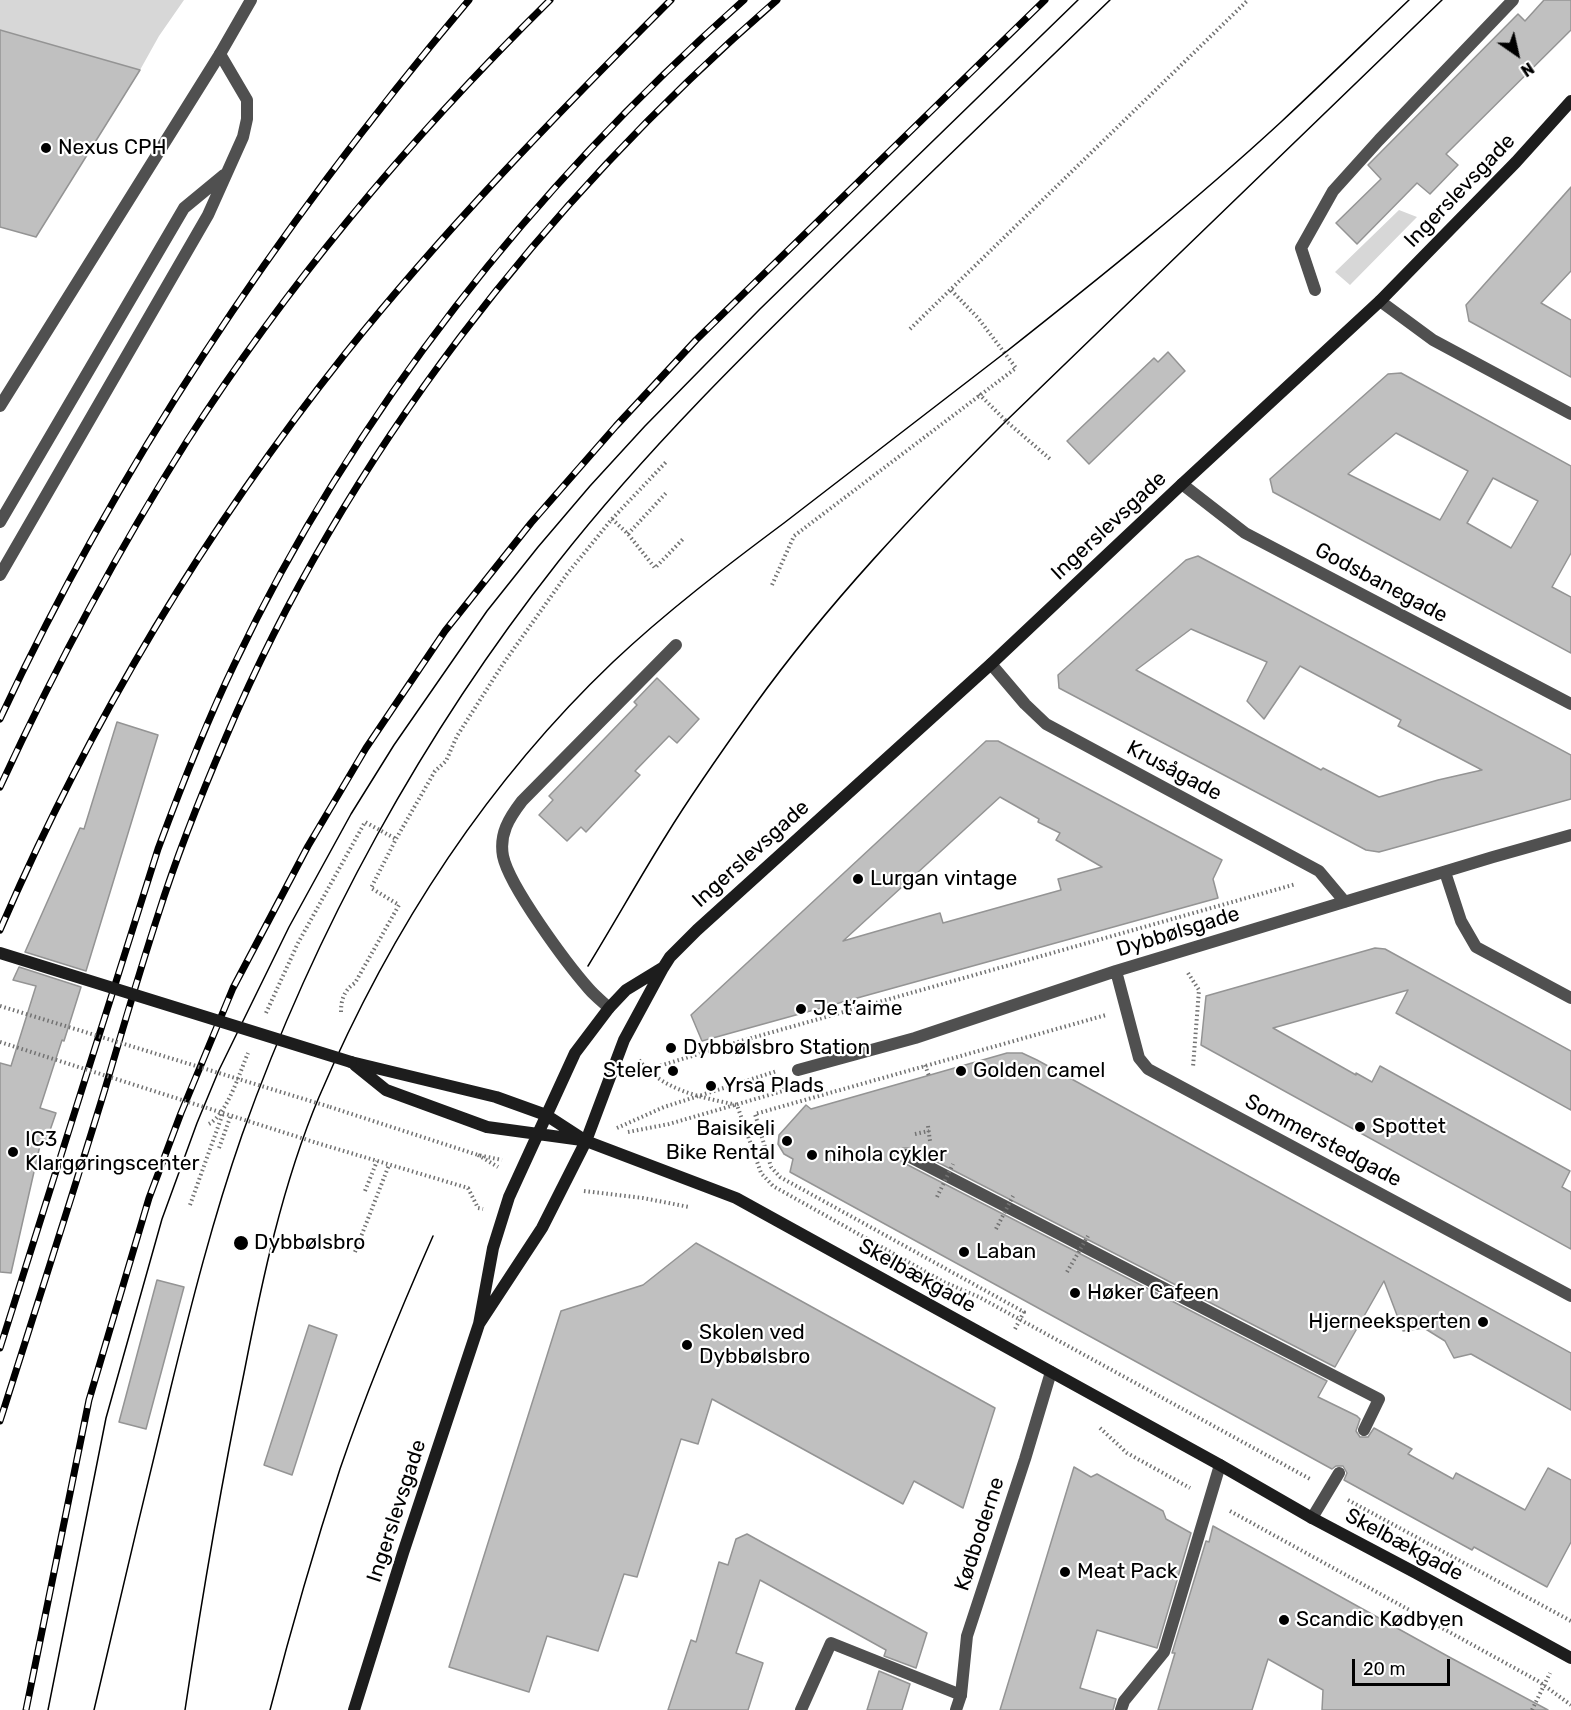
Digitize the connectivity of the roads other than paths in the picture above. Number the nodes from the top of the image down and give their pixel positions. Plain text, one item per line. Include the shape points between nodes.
1 (251, 0) edge
2 (1513, 0) edge
3 (220, 54) junction
4 (1571, 101) edge
5 (227, 172) junction
6 (1314, 290) dead end
7 (1380, 301) junction
8 (0, 406) edge
9 (1571, 414) edge
10 (1182, 484) junction
11 (0, 522) edge
12 (0, 575) edge
13 (676, 645) dead end
14 (991, 664) junction
15 (1571, 704) edge
16 (1571, 835) edge
17 (1445, 872) junction
18 (1345, 902) junction
19 (0, 953) edge
20 (663, 968) junction
21 (1116, 971) junction
22 (1571, 998) edge
23 (609, 1008) junction
24 (351, 1062) junction
25 (798, 1070) road end
26 (546, 1114) junction
27 (537, 1134) junction
28 (586, 1141) junction
29 (906, 1155) dead end
30 (1571, 1296) edge
31 (479, 1324) junction
32 (1051, 1372) junction
33 (1364, 1430) dead end
34 (1220, 1465) junction
35 (1339, 1473) dead end
36 (1312, 1518) junction
37 (1566, 1655) edge
38 (961, 1695) junction
39 (354, 1710) edge
40 (801, 1710) edge
41 (957, 1710) edge
42 (1122, 1710) edge

1 - 3 street
2 - 6 street via 1333,191 1301,248
3 - 5 street via 247,100 243,137
3 - 8 street
4 - 7 street, Ingerslevsgade
5 - 11 street via 184,208
5 - 12 street via 208,215
7 - 9 street via 1433,340
7 - 10 street, Ingerslevsgade
10 - 14 street, Ingerslevsgade
10 - 15 street, Godsbanegade via 1245,533
13 - 23 street via 522,801 503,833 503,856 511,878 562,954
14 - 18 street, Krusågade via 1046,724 1318,872
14 - 20 street, Ingerslevsgade via 697,930
16 - 17 street, Dybbølsgade
17 - 18 street, Dybbølsgade
17 - 22 street via 1461,921 1476,947
18 - 21 street, Dybbølsgade
19 - 24 street, bridge
20 - 23 street, Ingerslevsgade via 626,990
20 - 28 street, Ingerslevsgade via 624,1040
21 - 25 street, Dybbølsgade via 915,1038
21 - 30 street, Sommerstedgade via 1139,1058 1148,1069
23 - 26 street, Ingerslevsgade via 575,1053
24 - 26 street via 496,1097
24 - 27 street via 386,1090 487,1126
26 - 27 street, Ingerslevsgade
26 - 28 street
27 - 28 street
27 - 31 street, Ingerslevsgade via 509,1197 493,1248
28 - 31 street, Ingerslevsgade via 542,1228
28 - 32 street, Skelbækgade via 736,1198
29 - 33 street via 1379,1399
31 - 39 street, Ingerslevsgade
32 - 34 street, Skelbækgade
32 - 38 street, Kødboderne via 967,1635
34 - 36 street, Skelbækgade
34 - 42 street via 1164,1652 1124,1701
35 - 36 street
36 - 37 street, Skelbækgade
38 - 40 street via 831,1642
38 - 41 street, Kødboderne

